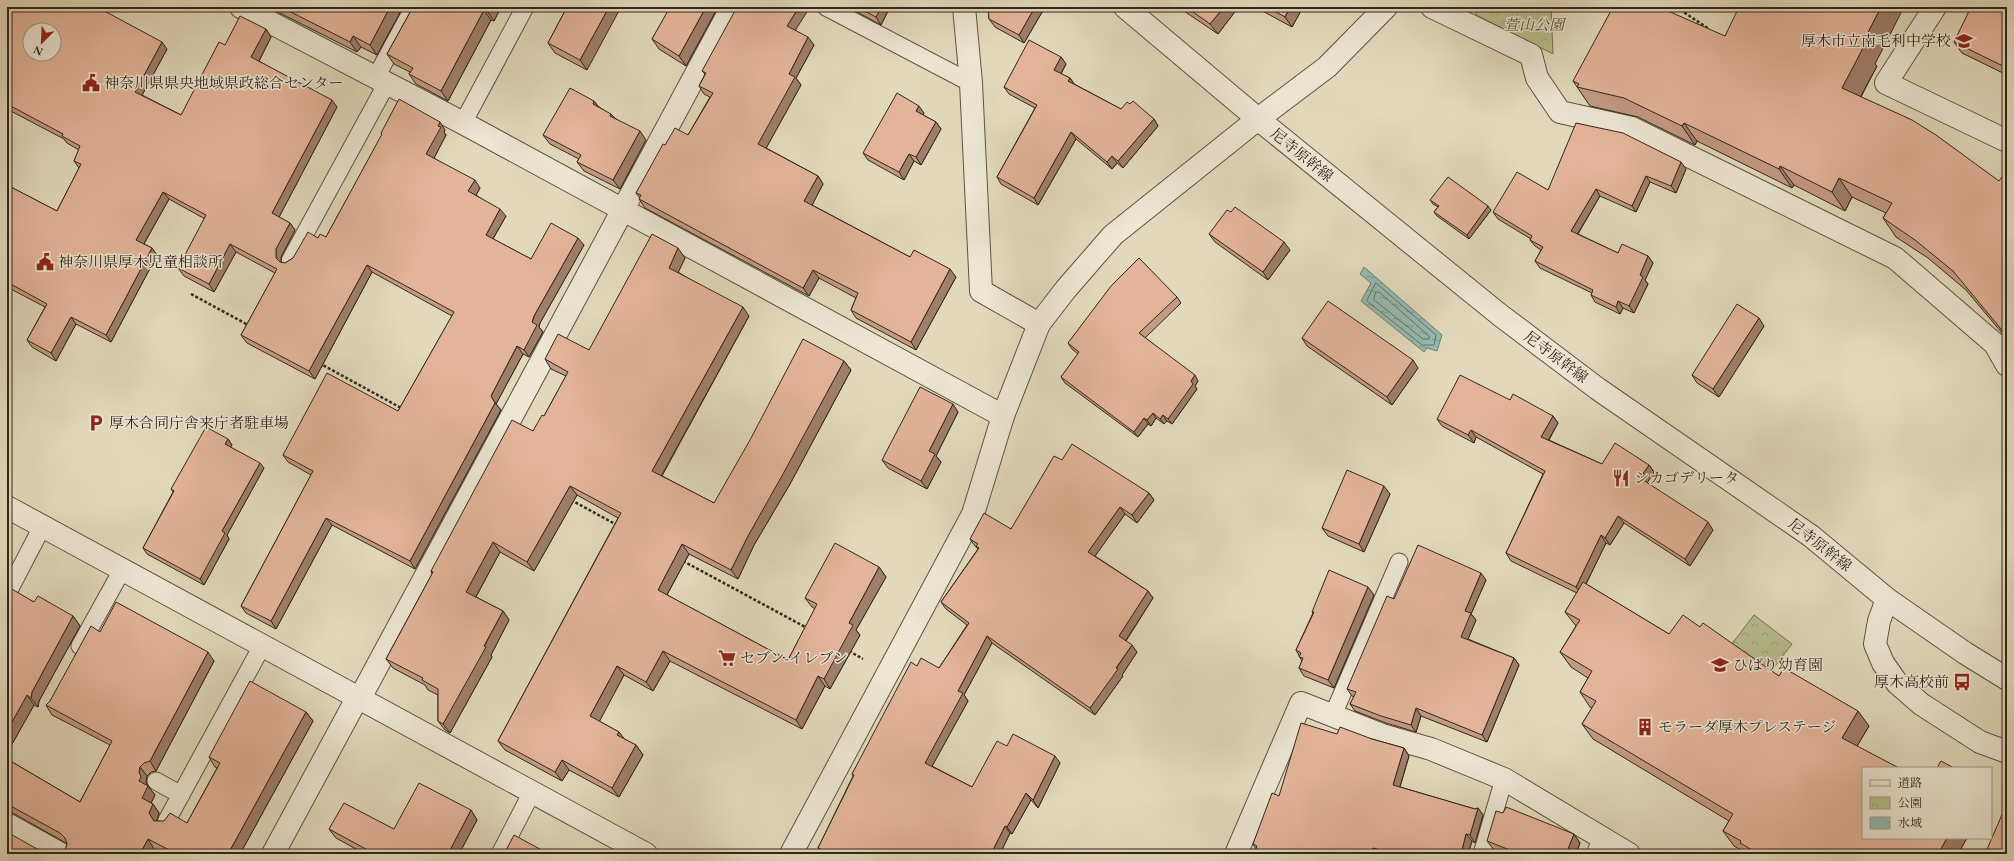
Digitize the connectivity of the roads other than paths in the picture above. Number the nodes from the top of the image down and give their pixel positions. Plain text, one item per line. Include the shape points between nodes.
1 (241, 7) edge
2 (414, 7) edge
3 (524, 7) edge
4 (732, 7) edge
5 (826, 7) edge
6 (964, 7) edge
7 (1125, 7) edge
8 (1386, 7) edge
9 (1432, 7) edge
10 (1935, 7) edge
11 (381, 80) junction
12 (971, 83) junction
13 (1258, 119) junction
14 (463, 123) junction
15 (2007, 141) edge
16 (623, 210) junction
17 (290, 261) edge
18 (1039, 324) junction
19 (2007, 365) edge
20 (1003, 416) junction
21 (7, 507) edge
22 (42, 527) junction
23 (1399, 562) dead end
24 (122, 570) junction
25 (7, 594) edge
26 (1887, 599) junction
27 (262, 646) junction
28 (74, 658) edge
29 (2007, 679) edge
30 (360, 698) junction
31 (1333, 715) junction
32 (2007, 752) edge
33 (1504, 779) junction
34 (156, 781) dead end
35 (532, 792) junction
36 (181, 795) junction
37 (166, 822) edge
38 (7, 824) edge
39 (1599, 846) edge
40 (61, 854) edge
41 (273, 854) edge
42 (500, 854) edge
43 (646, 854) edge
44 (791, 854) edge
45 (1236, 854) edge
46 (1482, 854) edge
47 (1629, 854) edge

1 - 11 street
2 - 11 lane
3 - 14 lane
4 - 16 street
5 - 12 lane
6 - 12 street
7 - 13 street, 尼寺原幹線
8 - 13 street via 1327,67
9 - 19 street via 1531,55 1537,78 1560,112 1632,128 1895,258 1995,344
10 - 15 street via 1886,83
11 - 14 street
11 - 17 lane
12 - 18 street via 981,290
13 - 18 street via 1113,235
13 - 26 street, 尼寺原幹線 via 1506,319 1598,389 1811,536
14 - 16 street
16 - 20 street
16 - 30 street
18 - 20 street
20 - 44 street via 973,514
21 - 22 street
22 - 24 street
22 - 25 lane
23 - 31 lane
24 - 27 street
24 - 28 lane
26 - 29 street, 尼寺原幹線
26 - 32 street via 1879,621 1875,644 1883,663 1897,683 1921,704 1980,742
27 - 30 street
27 - 36 lane
30 - 35 street
30 - 41 street via 354,704
31 - 33 street via 1382,735 1431,749
31 - 45 street via 1301,703
33 - 39 street
33 - 46 lane
34 - 36 lane
35 - 42 lane
35 - 43 street
36 - 37 lane
38 - 40 street
39 - 47 street

